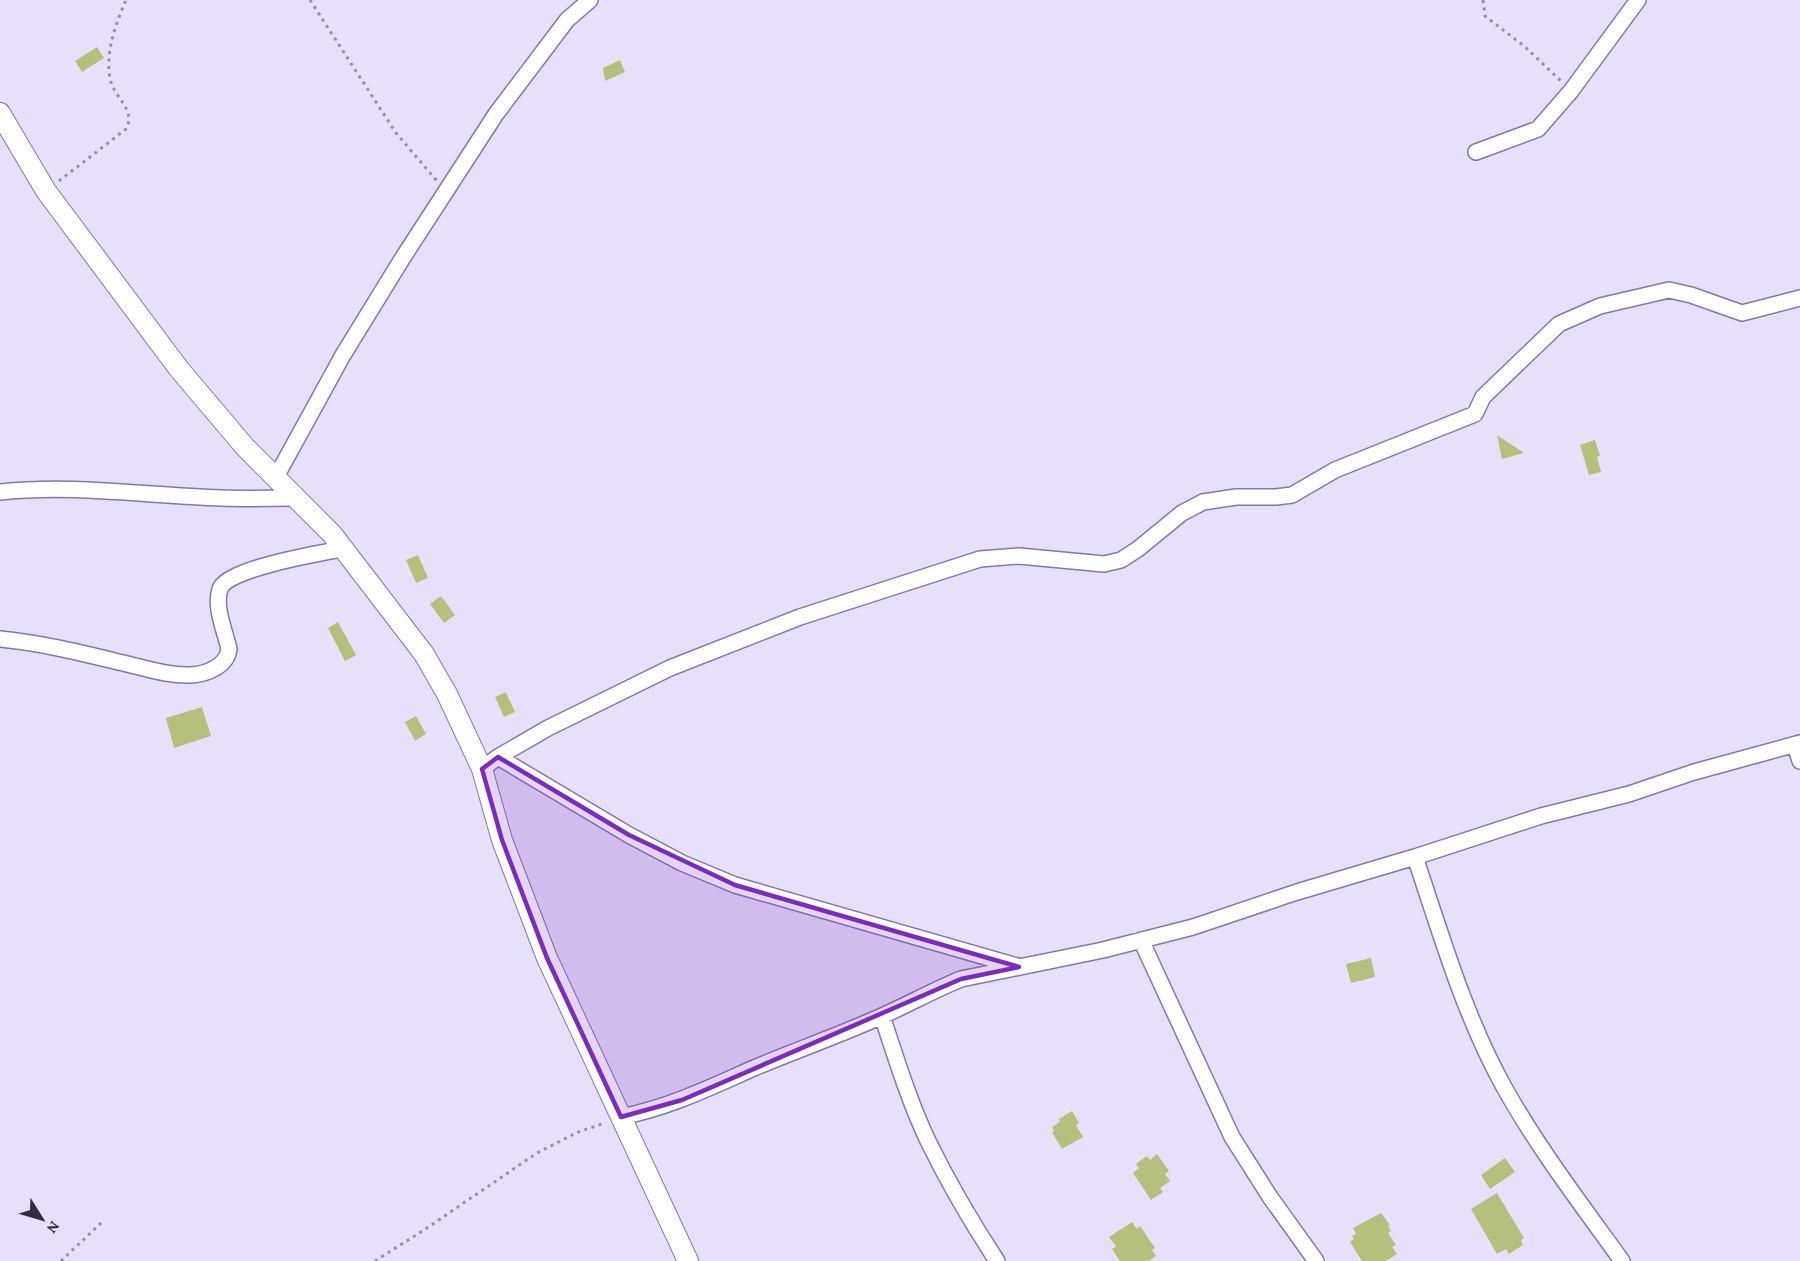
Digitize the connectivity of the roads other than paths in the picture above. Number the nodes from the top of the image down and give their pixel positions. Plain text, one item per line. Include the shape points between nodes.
1 (575, 0) edge
2 (590, 0) edge
3 (1638, 0) edge
4 (567, 20) junction
5 (0, 113) edge
6 (1476, 153) dead end
7 (1800, 298) edge
8 (276, 477) junction
9 (0, 492) edge
10 (296, 498) junction
11 (342, 549) junction
12 (0, 639) edge
13 (1797, 744) edge
14 (498, 757) junction
15 (1800, 761) edge
16 (482, 769) junction
17 (1415, 857) junction
18 (1141, 940) junction
19 (1018, 967) junction
20 (882, 1016) junction
21 (621, 1117) junction
22 (688, 1261) edge
23 (997, 1261) edge
24 (1316, 1261) edge
25 (1622, 1261) edge

1 - 4 street
2 - 4 street
3 - 6 street via 1538,129
4 - 8 street via 496,114 446,191 343,355
5 - 8 street via 46,191 179,369 245,447
7 - 14 street via 1742,313 1669,290 1600,306 1559,324 1483,397 1475,414 1335,470 1298,492 1283,497 1236,496 1203,502 1182,513 1121,560 1104,564 1019,556 980,559 800,617 670,668
8 - 10 street
9 - 10 street via 86,490
10 - 11 street
11 - 12 street via 225,580 218,605 228,656 220,666 207,672 166,673
11 - 16 street via 423,654 447,694
13 - 15 street
13 - 17 street via 1541,816
14 - 16 street
14 - 19 street via 629,835 735,885
16 - 21 street via 525,904
17 - 18 street
17 - 25 street via 1453,969 1503,1085 1536,1141
18 - 19 street
18 - 24 street via 1232,1137
19 - 20 street via 961,979
20 - 21 street via 682,1100
20 - 23 street via 928,1140
21 - 22 street

